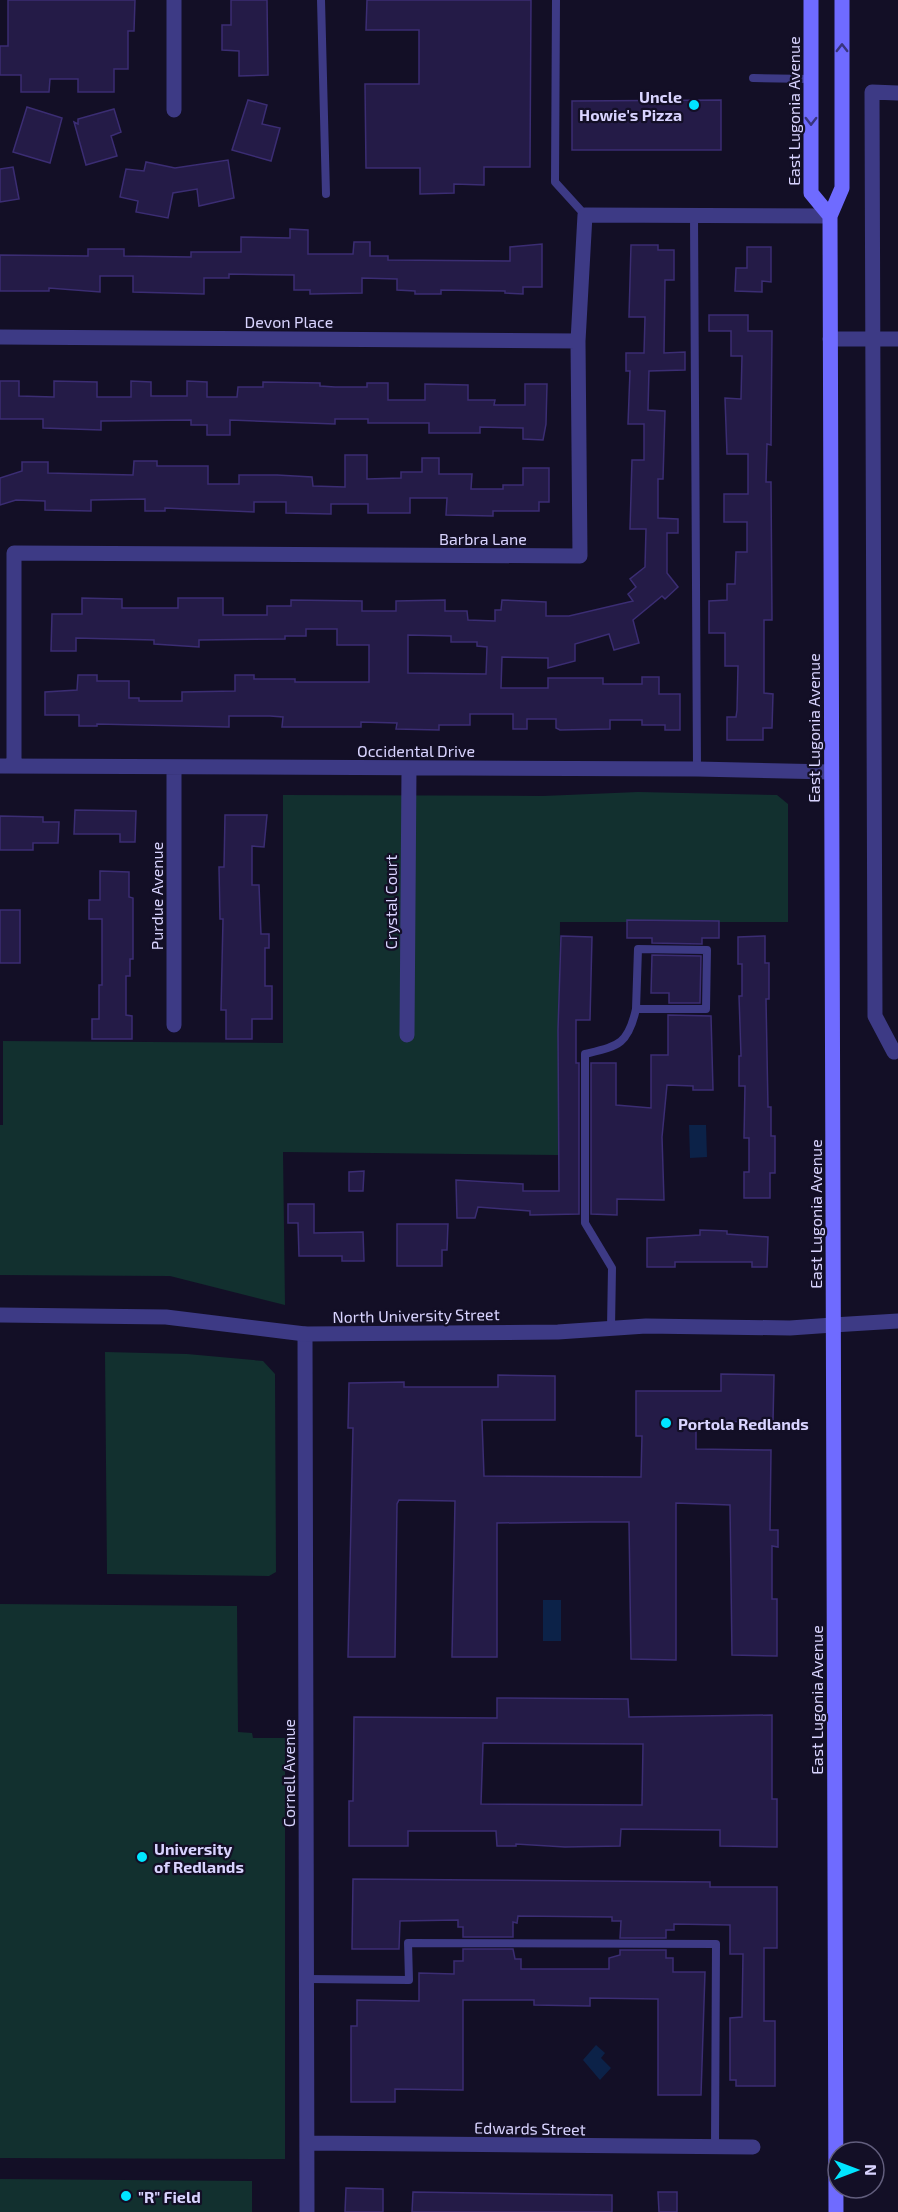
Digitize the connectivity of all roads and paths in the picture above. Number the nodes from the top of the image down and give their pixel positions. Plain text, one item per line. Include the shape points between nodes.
1 (174, 0) edge
2 (321, 0) edge
3 (556, 0) edge
4 (811, 0) edge
5 (842, 0) edge
6 (753, 78) dead end
7 (811, 79) junction
8 (898, 93) edge
9 (174, 110) dead end
10 (326, 194) dead end
11 (585, 215) junction
12 (694, 216) junction
13 (830, 216) junction
14 (0, 337) edge
15 (830, 339) junction
16 (873, 339) junction
17 (898, 339) edge
18 (578, 341) junction
19 (7, 766) edge
20 (174, 768) junction
21 (409, 768) junction
22 (697, 769) junction
23 (831, 772) junction
24 (636, 1010) junction
25 (174, 1025) dead end
26 (407, 1035) dead end
27 (894, 1052) dead end
28 (0, 1315) edge
29 (898, 1321) edge
30 (833, 1325) junction
31 (611, 1328) junction
32 (305, 1334) junction
33 (308, 1979) junction
34 (307, 2144) junction
35 (715, 2147) junction
36 (753, 2147) dead end
37 (307, 2212) edge
38 (836, 2212) edge

1 - 9 street
2 - 10 lane
3 - 11 lane via 555,182
4 - 7 main road, East Lugonia Avenue
13 -> 5 main road, East Lugonia Avenue via 842,188
6 - 7 lane
7 -> 13 main road, East Lugonia Avenue via 811,193
8 - 16 street via 872,92
11 - 12 street
11 - 18 street, Barbra Lane
12 - 13 street
12 - 22 lane
13 - 15 main road, East Lugonia Avenue
14 - 18 street, Devon Place
15 - 16 street
15 - 23 main road, East Lugonia Avenue
16 - 17 street
16 - 27 street via 875,1016
18 - 19 street, Barbra Lane via 580,556 14,553
19 - 20 street, Occidental Drive
20 - 21 street, Occidental Drive
20 - 25 street, Purdue Avenue
21 - 22 street, Occidental Drive
21 - 26 street, Crystal Court
22 - 23 street, Occidental Drive
23 - 30 main road, East Lugonia Avenue
24 - 24 lane via 706,1009 707,950 638,949
24 - 31 lane via 631,1030 617,1046 585,1054 585,1223 612,1268
28 - 32 street, North University Street via 166,1317
29 - 30 street, North University Street
30 - 31 street, North University Street
30 - 38 main road, East Lugonia Avenue
31 - 32 street, North University Street
32 - 33 street, Cornell Avenue
33 - 34 street, Cornell Avenue
33 - 35 lane via 409,1980 408,1943 716,1944
34 - 35 street, Edwards Street
34 - 37 street, Cornell Avenue
35 - 36 street, Edwards Street

